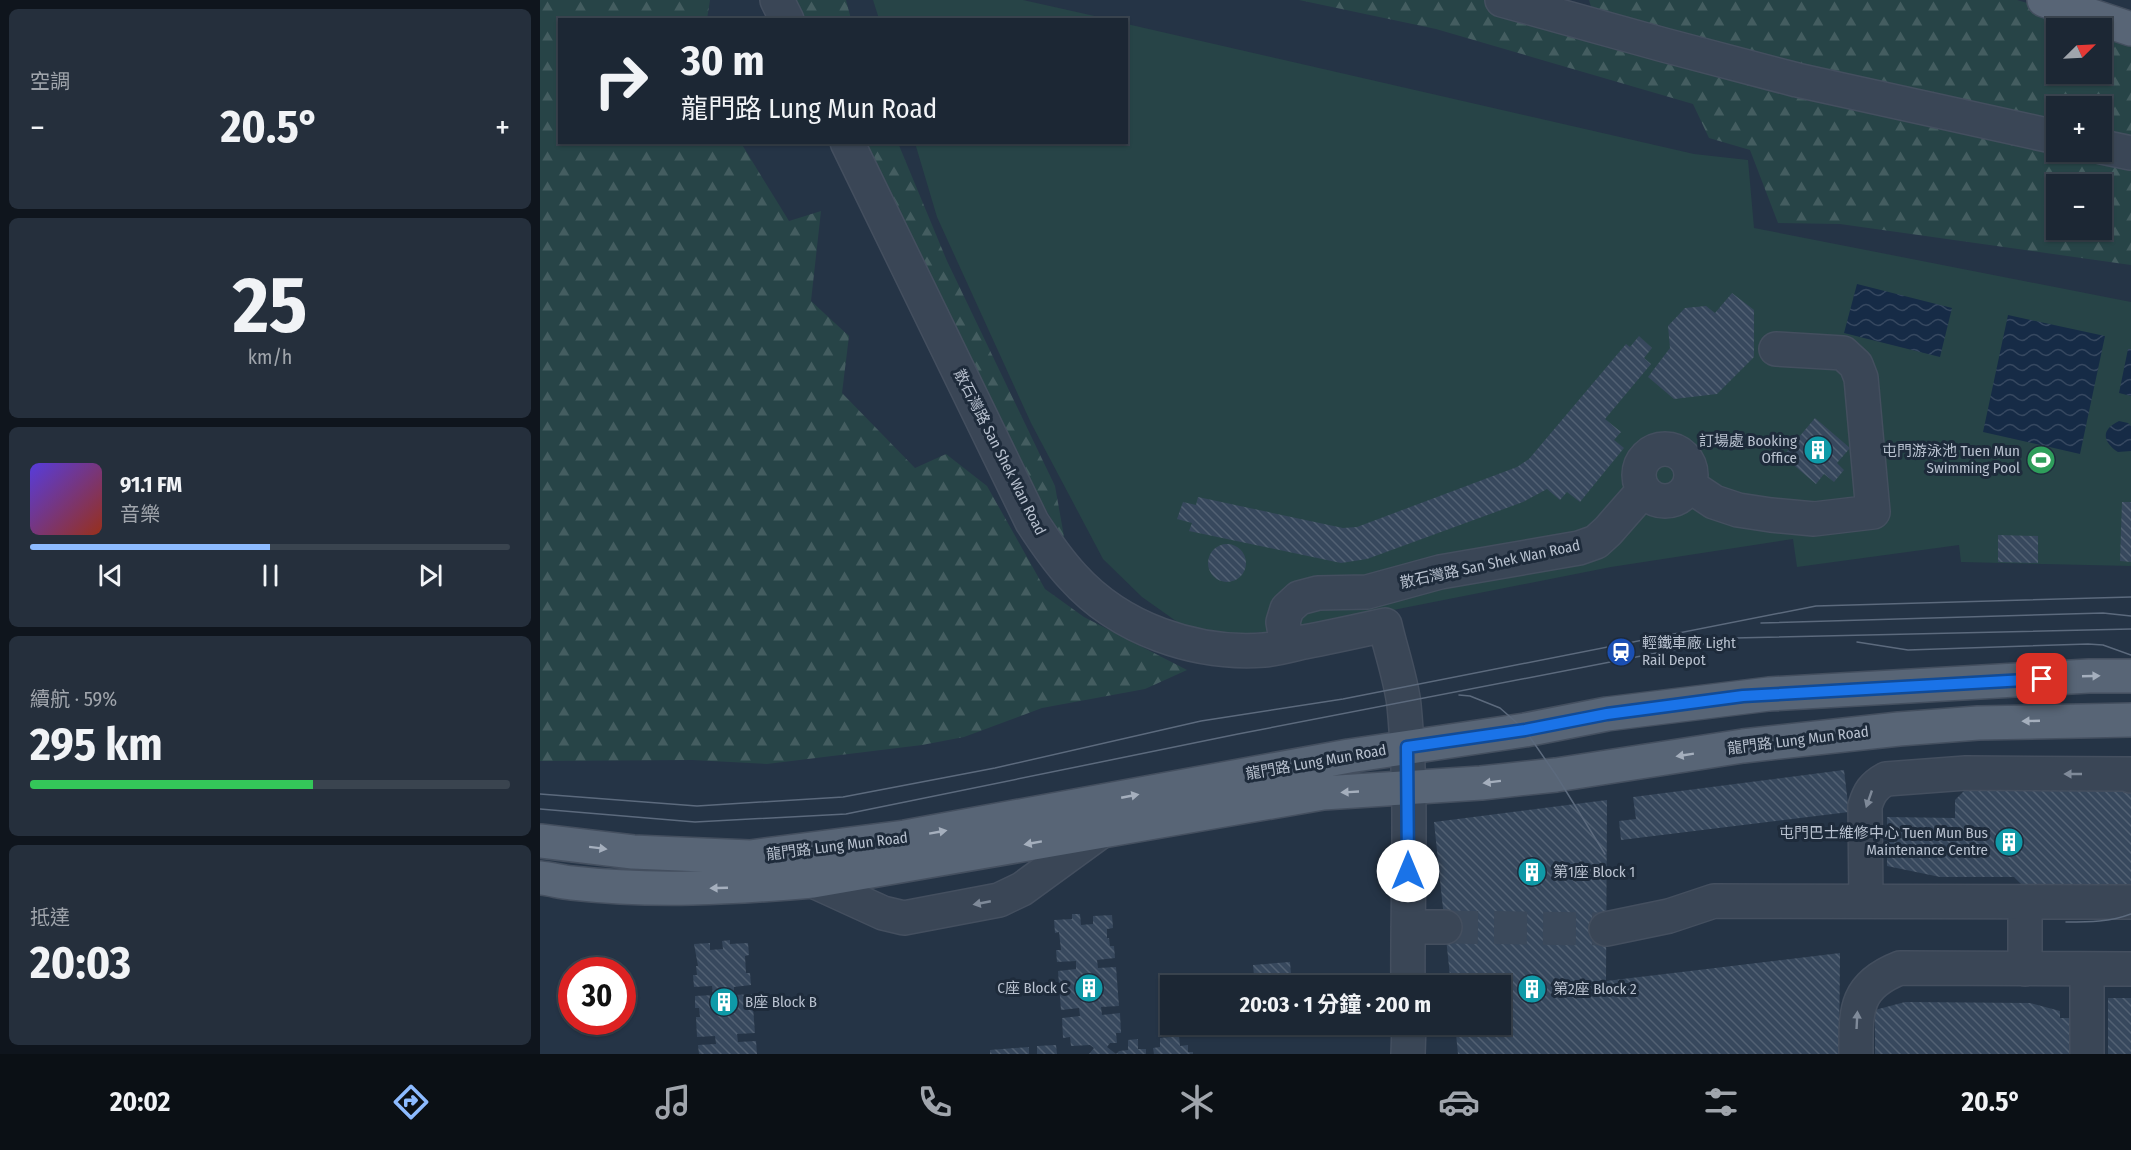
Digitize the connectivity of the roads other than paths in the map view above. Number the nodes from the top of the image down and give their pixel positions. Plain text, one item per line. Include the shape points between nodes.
1 (777, 0) edge
2 (1502, 0) edge
3 (2044, 0) edge
4 (786, 18) edge
5 (2131, 29) edge
6 (2046, 135) edge
7 (848, 144) edge
8 (2112, 149) edge
9 (2131, 153) edge
10 (1776, 349) dead end
11 (1689, 486) junction
12 (1643, 491) junction
13 (1287, 646) junction
14 (2131, 676) edge
15 (2131, 720) edge
16 (1407, 747) junction
17 (2131, 776) edge
18 (1408, 789) junction
19 (1103, 830) junction
20 (540, 841) edge
21 (540, 878) edge
22 (813, 881) junction
23 (572, 883) junction
24 (540, 900) edge
25 (1866, 901) junction
26 (2025, 902) junction
27 (2131, 902) edge
28 (1408, 927) junction
29 (1445, 927) tunnel mouth
30 (1606, 929) tunnel mouth
31 (2025, 969) junction
32 (2087, 969) junction
33 (2131, 969) edge
34 (1408, 975) edge
35 (1408, 1035) edge
36 (1408, 1054) edge
37 (1857, 1054) edge
38 (2087, 1054) edge

1 - 4 street
2 - 6 street via 1797,80
3 - 5 main road
7 - 13 street, 散石灣路 San Shek Wan Road via 1032,522 1074,579 1100,602 1162,636 1231,651
8 - 9 street
10 - 11 street via 1844,353 1856,365 1861,378 1873,512 1814,519 1771,515 1714,502
11 - 12 street via 1679,498 1664,502
11 - 12 street via 1690,467 1686,459 1671,449 1661,449 1653,451 1640,464
12 - 13 street, 散石灣路 San Shek Wan Road via 1596,542 1579,548 1440,572 1367,592 1318,593 1299,598 1287,609 1283,622
13 - 16 street, 散石灣路 San Shek Wan Road via 1385,625 1403,703
16 -> 14 main road, 龍門路 Lung Mun Road via 1743,696
15 -> 18 main road, 龍門路 Lung Mun Road via 1978,723 1860,732 1545,776
16 - 18 street
20 -> 16 main road, 龍門路 Lung Mun Road via 633,852 750,857 905,837
17 -> 25 street via 1966,773 1886,779 1875,785 1865,806
18 -> 19 main road, 龍門路 Lung Mun Road via 1323,793
18 - 28 street
19 -> 22 main road, 龍門路 Lung Mun Road
19 -> 22 street via 1023,889 999,900 904,918 883,913
21 - 23 main road, 龍門路 Lung Mun Road
22 -> 23 main road, 龍門路 Lung Mun Road via 687,889
23 - 24 main road
25 - 26 street
25 - 30 street via 1714,901 1669,916
26 - 27 street
26 - 31 street
28 - 29 street
28 - 34 street
31 - 32 street
37 -> 31 street via 1856,1012 1868,989 1883,976 1900,968
32 - 33 street
32 - 38 street
35 - 36 street

